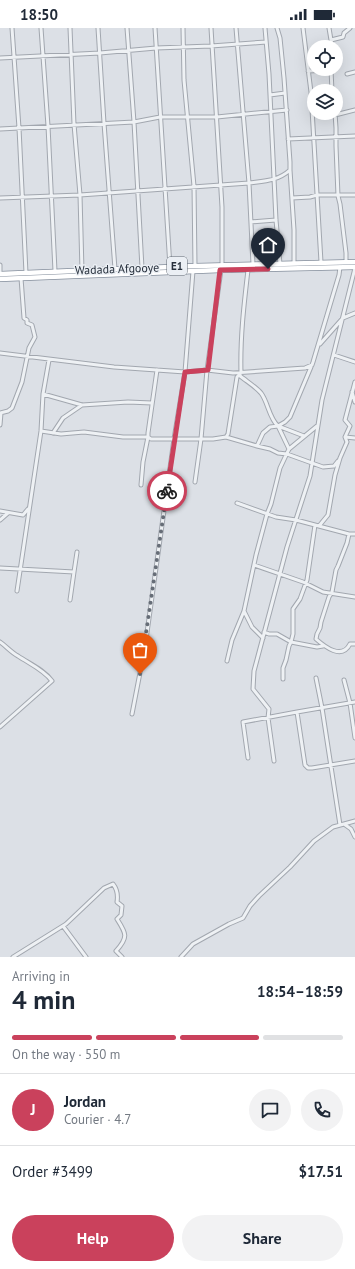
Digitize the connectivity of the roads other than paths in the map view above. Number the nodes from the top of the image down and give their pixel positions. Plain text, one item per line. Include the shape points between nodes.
1 (12, 28) edge
2 (41, 28) edge
3 (70, 28) edge
4 (98, 28) edge
5 (127, 28) edge
6 (155, 28) edge
7 (183, 28) edge
8 (211, 28) edge
9 (236, 28) edge
10 (265, 28) edge
11 (277, 28) edge
12 (303, 28) edge
13 (329, 28) edge
14 (350, 28) edge
15 (331, 40) joint
16 (266, 42) junction
17 (238, 44) junction
18 (211, 46) junction
19 (184, 47) junction
20 (156, 48) junction
21 (129, 51) junction
22 (100, 53) junction
23 (72, 54) junction
24 (43, 57) junction
25 (0, 58) edge
26 (14, 58) junction
27 (307, 62) edge
28 (355, 72) edge
29 (347, 74) dead end
30 (309, 76) edge
31 (285, 93) junction
32 (270, 95) junction
33 (287, 110) junction
34 (355, 110) edge
35 (270, 112) junction
36 (343, 112) edge
37 (243, 114) junction
38 (160, 117) junction
39 (188, 117) junction
40 (217, 117) junction
41 (336, 120) edge
42 (134, 122) junction
43 (104, 123) junction
44 (74, 124) junction
45 (48, 126) junction
46 (19, 128) junction
47 (0, 129) edge
48 (355, 136) edge
49 (313, 137) junction
50 (337, 137) junction
51 (288, 139) junction
52 (290, 170) junction
53 (275, 180) junction
54 (249, 183) junction
55 (220, 185) junction
56 (194, 186) junction
57 (166, 188) junction
58 (137, 190) junction
59 (109, 192) junction
60 (80, 195) junction
61 (355, 195) edge
62 (51, 196) junction
63 (317, 196) junction
64 (338, 196) junction
65 (23, 197) junction
66 (0, 198) edge
67 (292, 198) junction
68 (276, 220) junction
69 (251, 222) junction
70 (321, 262) junction
71 (346, 262) junction
72 (355, 262) edge
73 (294, 263) junction
74 (253, 264) junction
75 (280, 264) junction
76 (0, 265) edge
77 (222, 265) junction
78 (170, 266) junction
79 (195, 266) junction
80 (340, 267) junction
81 (355, 267) edge
82 (142, 268) junction
83 (115, 269) junction
84 (220, 270) junction
85 (248, 270) junction
86 (55, 271) junction
87 (82, 271) junction
88 (193, 271) junction
89 (26, 273) junction
90 (0, 274) edge
91 (21, 278) junction
92 (0, 279) edge
93 (355, 314) edge
94 (343, 318) junction
95 (319, 346) junction
96 (0, 353) edge
97 (334, 355) junction
98 (28, 357) junction
99 (49, 360) junction
100 (355, 362) edge
101 (312, 365) junction
102 (157, 370) junction
103 (208, 370) junction
104 (185, 372) junction
105 (240, 374) junction
106 (355, 382) edge
107 (354, 387) edge
108 (352, 392) junction
109 (43, 394) junction
110 (355, 402) edge
111 (152, 403) junction
112 (82, 405) junction
113 (0, 413) edge
114 (0, 425) edge
115 (278, 426) junction
116 (317, 426) junction
117 (41, 431) junction
118 (53, 433) junction
119 (304, 436) junction
120 (148, 437) junction
121 (226, 437) junction
122 (345, 437) junction
123 (355, 438) edge
124 (174, 439) junction
125 (201, 439) junction
126 (257, 446) junction
127 (289, 449) junction
128 (287, 454) junction
129 (340, 458) junction
130 (312, 462) junction
131 (195, 482) dead end
132 (141, 485) dead end
133 (237, 503) dead end
134 (29, 508) junction
135 (0, 511) edge
136 (8, 513) junction
137 (267, 514) junction
138 (0, 520) edge
139 (296, 520) junction
140 (317, 525) junction
141 (349, 534) junction
142 (355, 534) edge
143 (77, 552) dead end
144 (254, 565) junction
145 (0, 568) edge
146 (20, 569) junction
147 (74, 572) junction
148 (279, 573) junction
149 (306, 583) junction
150 (17, 591) dead end
151 (331, 594) junction
152 (355, 597) edge
153 (70, 600) dead end
154 (244, 611) junction
155 (264, 632) junction
156 (263, 638) junction
157 (0, 642) edge
158 (291, 642) junction
159 (355, 644) edge
160 (323, 646) junction
161 (227, 661) dead end
162 (316, 678) dead end
163 (283, 679) dead end
164 (344, 680) dead end
165 (355, 702) edge
166 (350, 703) junction
167 (322, 708) junction
168 (297, 712) junction
169 (132, 714) dead end
170 (268, 718) junction
171 (0, 727) edge
172 (355, 738) edge
173 (248, 758) dead end
174 (274, 761) dead end
175 (355, 761) edge
176 (331, 766) junction
177 (355, 821) edge
178 (342, 824) junction
179 (355, 837) edge
180 (63, 926) junction
181 (13, 957) edge
182 (86, 957) edge
183 (122, 957) edge
184 (181, 957) edge

1 - 26 street
2 - 24 street
3 - 23 street
4 - 22 street
5 - 21 street
6 - 20 street
7 - 19 street
8 - 18 street
9 - 17 street
10 - 16 street
11 - 31 street
12 - 27 street
13 - 15 street
14 - 15 street via 343,37
16 - 17 street
16 - 32 street
17 - 18 street
17 - 37 street
18 - 19 street
18 - 40 street
19 - 20 street
19 - 39 street
20 - 21 street
20 - 38 street
21 - 22 street
21 - 42 street
22 - 23 street
22 - 43 street
23 - 24 street
23 - 44 street
24 - 26 street
24 - 45 street
25 - 26 street
26 - 46 street
28 - 29 street
30 - 49 street
31 - 32 street
31 - 33 street
32 - 35 street
33 - 35 street
33 - 51 street
34 - 36 street
35 - 37 street
35 - 53 street
37 - 40 street
37 - 54 street
38 - 39 street
38 - 42 street
38 - 57 street
39 - 40 street
39 - 56 street
40 - 55 street
41 - 50 street
42 - 43 street
42 - 58 street
43 - 44 street
43 - 59 street
44 - 45 street
44 - 60 street
45 - 46 street
45 - 62 street
46 - 47 street
46 - 65 street
48 - 50 street
49 - 50 street
49 - 51 street
49 - 63 street
50 - 64 street
51 - 52 street
52 - 53 street
52 - 67 street
53 - 54 street
53 - 68 street
54 - 55 street
54 - 69 street
55 - 56 street
55 - 77 street
56 - 57 street
56 - 79 street
57 - 58 street
57 - 78 street
58 - 59 street
58 - 82 street
59 - 60 street
59 - 83 street
60 - 62 street
60 - 87 street
61 - 64 street
62 - 65 street
62 - 86 street
63 - 64 street
63 - 67 street
63 - 70 street
64 - 71 street
65 - 66 street
65 - 89 street
67 - 73 street
68 - 69 street
68 - 75 street
69 - 74 street
70 - 71 highway, Wadada Afgooye / E1
70 - 73 highway, Wadada Afgooye / E1
71 - 72 highway, Wadada Afgooye / E1
73 - 75 highway, Wadada Afgooye / E1
74 - 75 highway, Wadada Afgooye / E1
74 - 77 highway, Wadada Afgooye / E1
76 - 90 street
77 - 79 highway, Wadada Afgooye / E1
78 - 79 highway, Wadada Afgooye / E1
78 - 82 highway, Wadada Afgooye / E1
80 - 81 highway, Wadada Afgooye / E1
80 - 85 highway, Wadada Afgooye / E1
80 - 95 street
81 - 94 street
82 - 83 highway, Wadada Afgooye / E1
83 - 87 highway, Wadada Afgooye / E1
84 - 85 highway, Wadada Afgooye / E1
84 - 88 highway, Wadada Afgooye / E1
84 - 103 street
85 - 105 street
86 - 87 highway, Wadada Afgooye / E1
86 - 89 highway, Wadada Afgooye / E1
88 - 91 highway, Wadada Afgooye / E1
88 - 104 street
89 - 90 highway, Wadada Afgooye / E1
91 - 92 highway, Wadada Afgooye / E1
91 - 98 street via 24,318 32,325 36,337 29,348
93 - 94 street
94 - 95 street
94 - 97 street
95 - 101 street
96 - 98 street
97 - 100 street
97 - 116 street
98 - 99 street
98 - 113 street via 12,408
99 - 102 street
99 - 109 street
101 - 105 street via 305,368
101 - 115 street via 290,417
102 - 104 street
102 - 111 street
103 - 104 street
103 - 105 street
103 - 125 street
104 - 124 street
105 - 115 street via 260,392
105 - 121 street via 237,377
106 - 107 street
107 - 108 street
108 - 110 street
108 - 122 street via 345,420 350,426
109 - 112 street
109 - 117 street
111 - 112 street
111 - 120 street
112 - 118 street via 63,418
113 - 114 street
115 - 119 street
115 - 126 street via 270,427 263,433
115 - 127 street
116 - 119 street
116 - 130 street
117 - 118 street
117 - 134 street
118 - 120 street via 84,432 122,438
119 - 127 street
120 - 124 street
120 - 132 street
121 - 125 street
121 - 126 street
122 - 123 street
122 - 129 street via 347,442
124 - 125 street
124 - 169 street
125 - 131 street
126 - 128 street
127 - 128 street
128 - 130 street
128 - 137 street via 280,468 272,504
129 - 130 street via 334,466 323,467
129 - 140 street via 328,515
130 - 139 street
133 - 137 street
134 - 136 street via 23,515
134 - 146 street
135 - 136 street
136 - 138 street
137 - 139 street
137 - 144 street
139 - 140 street
139 - 148 street
140 - 141 street
140 - 149 street
141 - 142 street
141 - 151 street via 336,570
143 - 147 street
144 - 148 street
144 - 154 street
145 - 146 street
146 - 147 street
146 - 150 street
147 - 153 street
148 - 149 street
148 - 155 street
149 - 151 street
149 - 158 street via 293,609
151 - 152 street
151 - 160 street via 316,639
154 - 156 street via 252,627
154 - 161 street via 232,640
155 - 156 street
155 - 158 street via 277,634
156 - 170 street via 254,671 253,689 268,709
157 - 171 street via 48,676 52,682
158 - 160 street
158 - 163 street via 283,668
159 - 160 street via 350,644 338,652
162 - 167 street
164 - 166 street
165 - 166 street
166 - 167 street
166 - 172 street
167 - 168 street
167 - 176 street
168 - 170 street
168 - 176 street via 305,765 308,768
170 - 173 street via 243,722
170 - 174 street
175 - 176 street
176 - 178 street
177 - 178 street
178 - 179 street via 351,829
178 - 184 street via 333,827 314,841 259,896 243,918 193,944
180 - 181 street
180 - 182 street
180 - 183 street via 104,888 113,884 116,888 117,902 122,906 121,915 116,920 125,936 116,951

